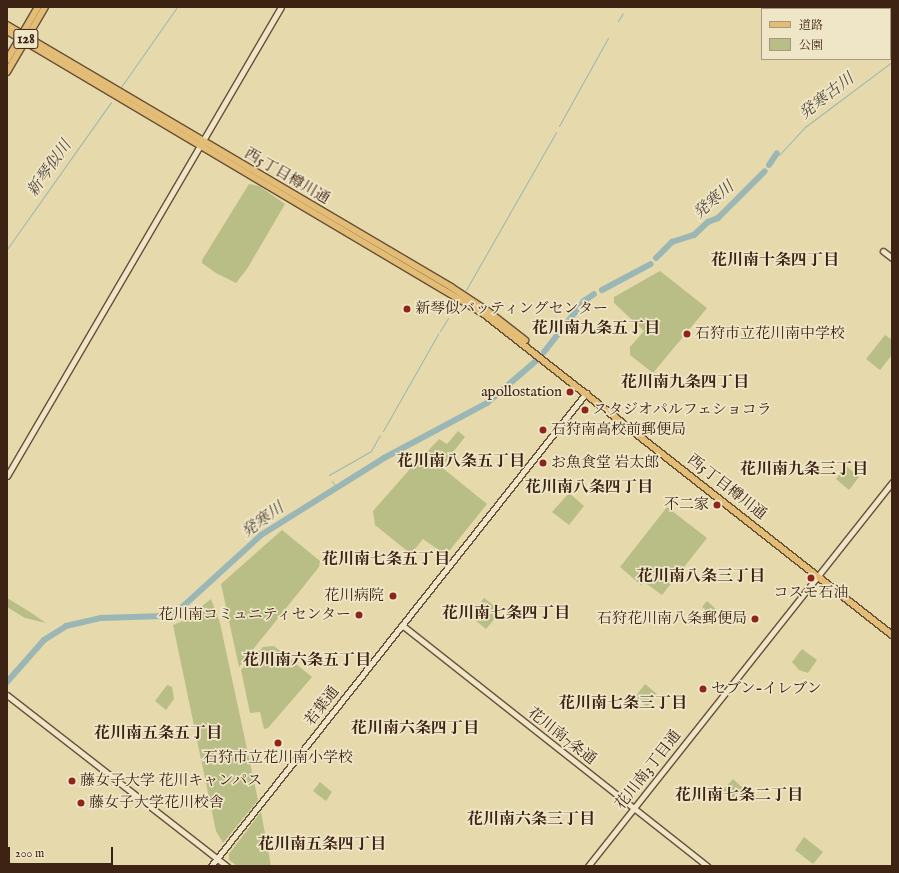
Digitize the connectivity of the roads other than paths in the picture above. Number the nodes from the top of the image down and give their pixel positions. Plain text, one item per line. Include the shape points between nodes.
1 (38, 7) edge
2 (45, 7) edge
3 (281, 7) edge
4 (7, 25) edge
5 (7, 30) edge
6 (24, 38) junction
7 (7, 60) edge
8 (7, 72) edge
9 (202, 143) junction
10 (884, 251) dead end
11 (892, 258) edge
12 (586, 393) junction
13 (7, 476) edge
14 (892, 482) edge
15 (818, 576) junction
16 (402, 625) junction
17 (892, 635) edge
18 (8, 695) edge
19 (634, 808) junction
20 (217, 859) junction
21 (211, 866) edge
22 (227, 866) edge
23 (588, 866) edge
24 (707, 866) edge

1 - 6 main road, 128
2 - 6 main road, 128
3 - 9 street
4 - 6 main road, 西5丁目樽川通
5 - 6 main road, 西5丁目樽川通
6 - 7 main road, 128
6 - 8 main road, 128
6 - 9 main road, 西5丁目樽川通
9 - 12 main road, 西5丁目樽川通 via 451,287 489,312
9 - 13 street
10 - 11 street
12 - 15 main road, 西5丁目樽川通
12 - 16 street, 若葉通
14 - 15 street, 花川南3丁目通
15 - 17 main road, 西5丁目樽川通
15 - 19 street, 花川南3丁目通
16 - 19 street, 花川南7条通
16 - 20 street, 若葉通
18 - 20 street
19 - 23 street, 花川南3丁目通
19 - 24 street, 花川南7条通
20 - 21 street, 若葉通
20 - 22 street

